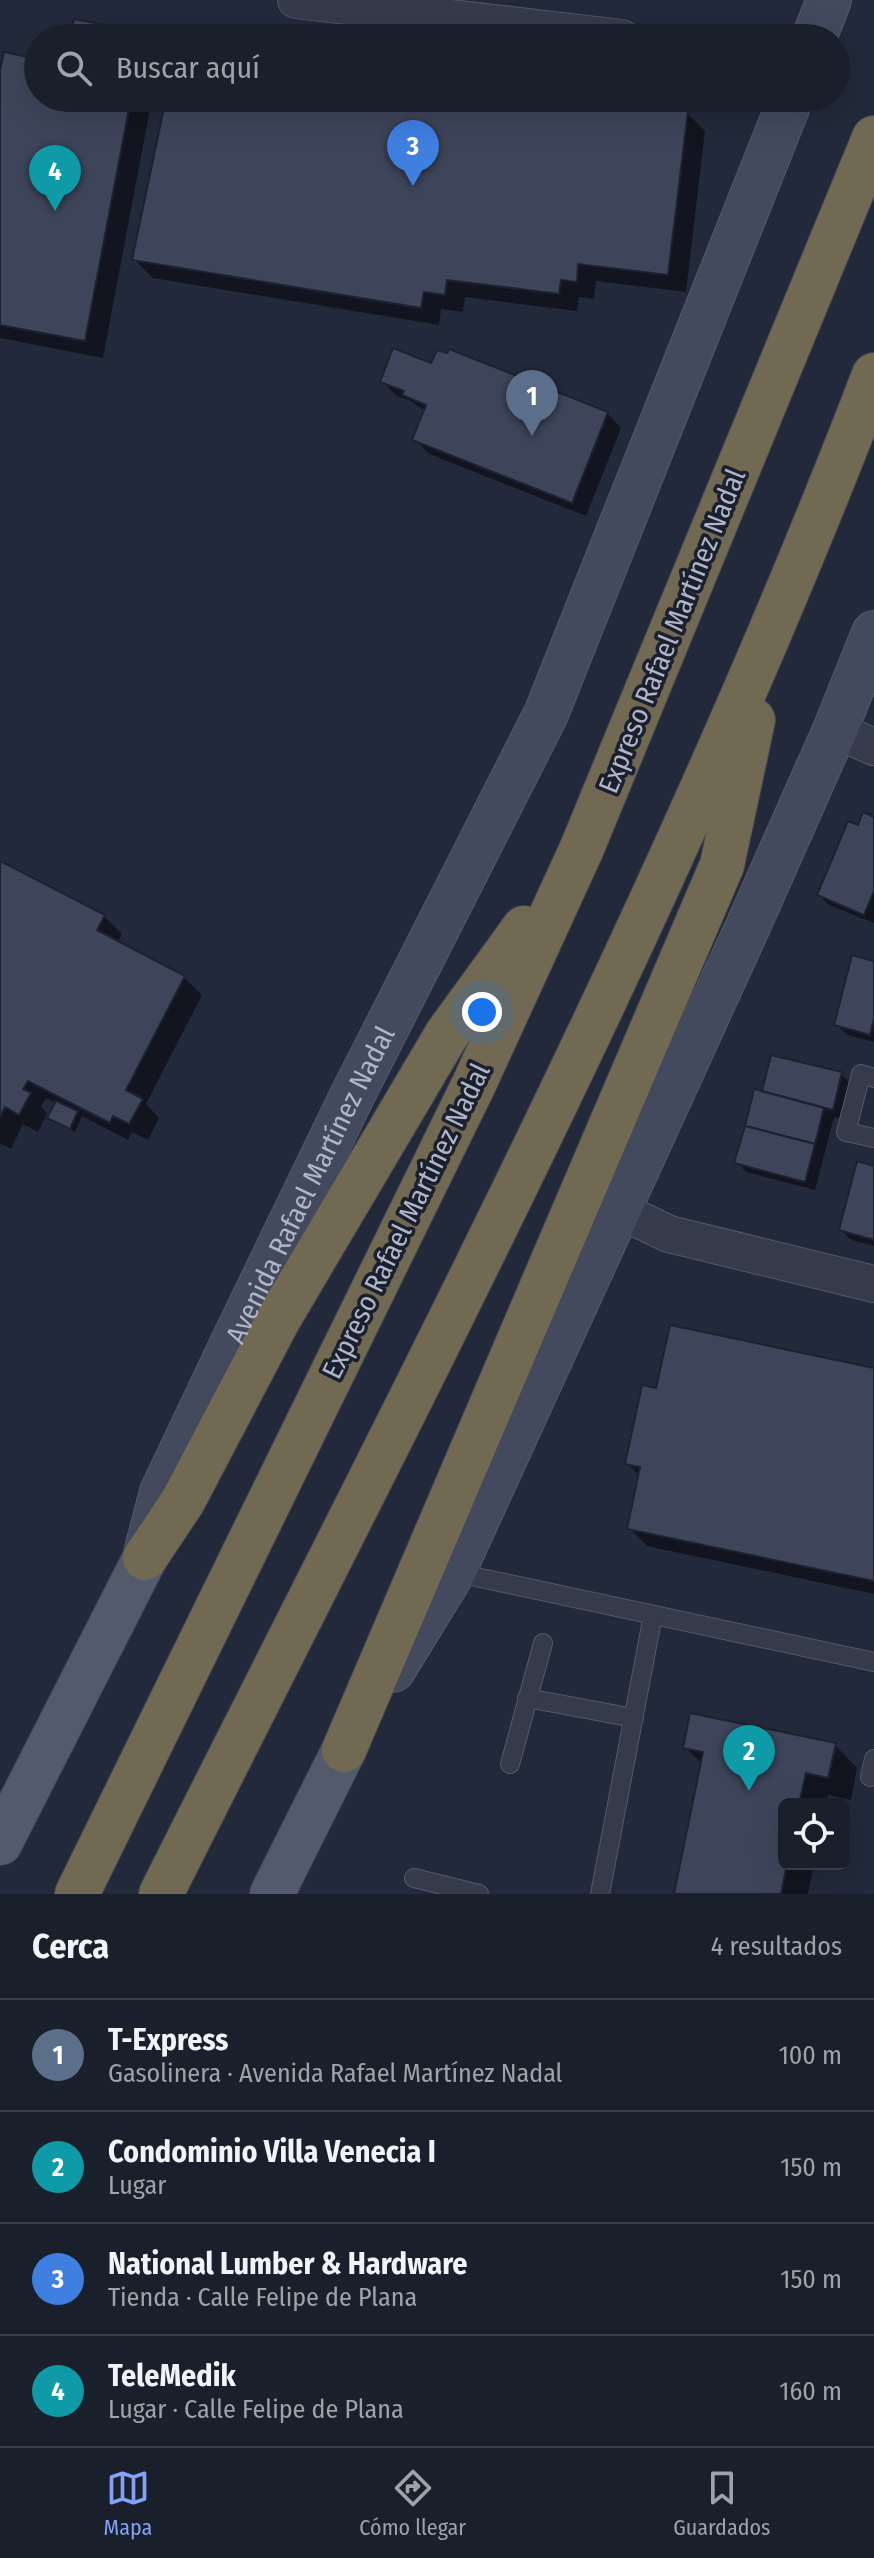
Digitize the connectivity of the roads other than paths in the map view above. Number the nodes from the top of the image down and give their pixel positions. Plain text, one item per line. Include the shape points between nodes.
1 (296, 0) edge
2 (829, 0) edge
3 (502, 24) edge
4 (820, 24) edge
5 (785, 112) edge
6 (874, 138) edge
7 (874, 375) edge
8 (774, 623) junction
9 (874, 633) edge
10 (854, 738) edge
11 (582, 848) junction
12 (874, 1078) edge
13 (874, 1138) edge
14 (619, 1210) junction
15 (874, 1284) edge
16 (145, 1558) junction
17 (453, 1572) junction
18 (653, 1615) junction
19 (543, 1643) dead end
20 (874, 1662) edge
21 (527, 1698) junction
22 (634, 1718) junction
23 (344, 1750) junction
24 (510, 1764) dead end
25 (0, 1843) edge
26 (414, 1878) dead end
27 (77, 1894) edge
28 (161, 1894) edge
29 (272, 1894) edge
30 (479, 1894) edge
31 (600, 1894) edge

1 - 3 street
2 - 4 main road
5 - 16 main road, Avenida Rafael Martínez Nadal via 546,714 351,1098 162,1492
6 - 11 highway, Expreso Rafael Martínez Nadal
7 - 8 highway
8 - 23 highway via 722,865
8 - 28 highway via 672,859 540,1140
9 - 10 main road
10 - 14 main road
11 - 16 highway via 447,1034 278,1320 183,1501
11 - 27 highway, Expreso Rafael Martínez Nadal via 474,1084
12 - 13 lane via 861,1074 846,1132
14 - 15 street via 669,1234
14 - 17 main road
16 - 25 main road, Avenida Rafael Martínez Nadal
17 - 18 lane
17 - 23 main road
18 - 20 lane
18 - 22 lane
19 - 21 lane
21 - 22 lane
21 - 24 lane
22 - 31 lane
23 - 29 main road
26 - 30 lane

